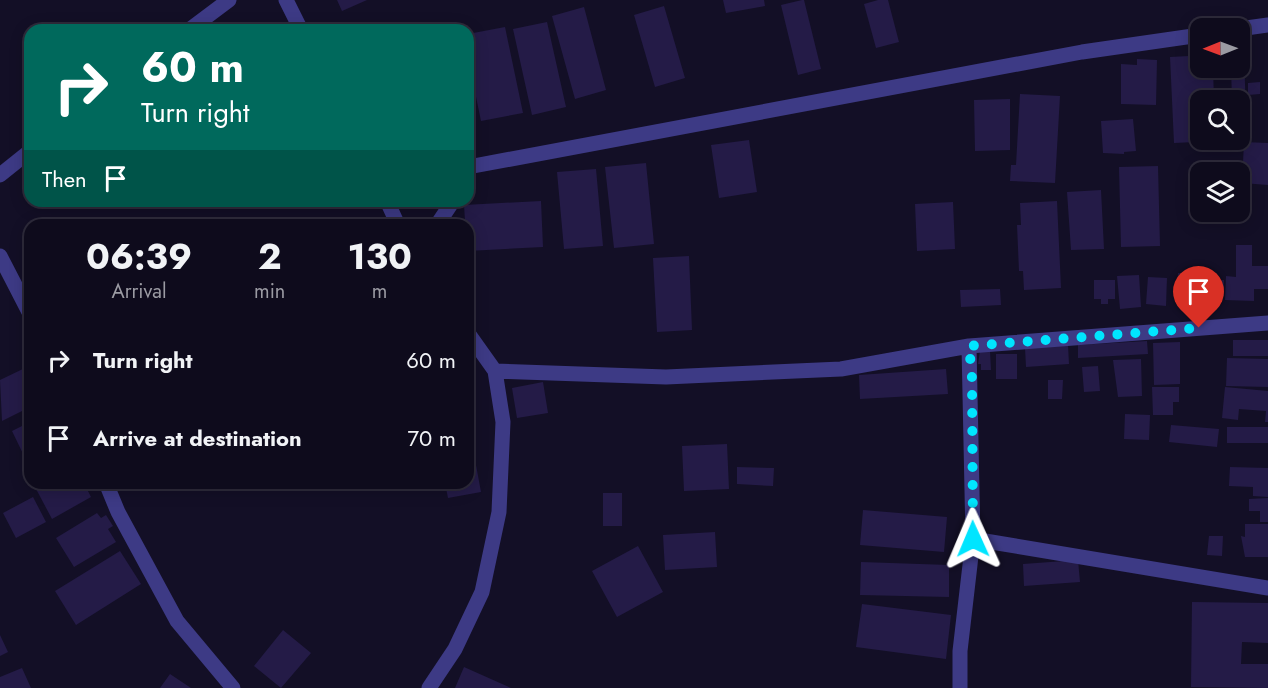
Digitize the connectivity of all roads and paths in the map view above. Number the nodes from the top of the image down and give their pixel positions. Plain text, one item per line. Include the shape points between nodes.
1 (229, 0) edge
2 (286, 0) edge
3 (197, 24) edge
4 (298, 24) edge
5 (1268, 25) edge
6 (1250, 27) edge
7 (1190, 36) edge
8 (24, 156) edge
9 (474, 170) edge
10 (0, 175) edge
11 (0, 256) edge
12 (24, 302) edge
13 (1268, 323) edge
14 (474, 341) edge
15 (969, 346) junction
16 (495, 371) junction
17 (108, 489) edge
18 (973, 539) junction
19 (1268, 588) edge
20 (233, 688) edge
21 (429, 688) edge
22 (960, 688) edge

1 - 3 street
2 - 4 street
5 - 6 street
7 - 9 street via 1059,56 531,153
8 - 10 street
11 - 12 street
13 - 15 street
14 - 16 street
15 - 16 street via 841,369 666,377
15 - 18 street
16 - 21 street via 503,423 499,512 482,592 455,649
17 - 20 street via 177,621
18 - 19 street
18 - 22 street via 960,651

